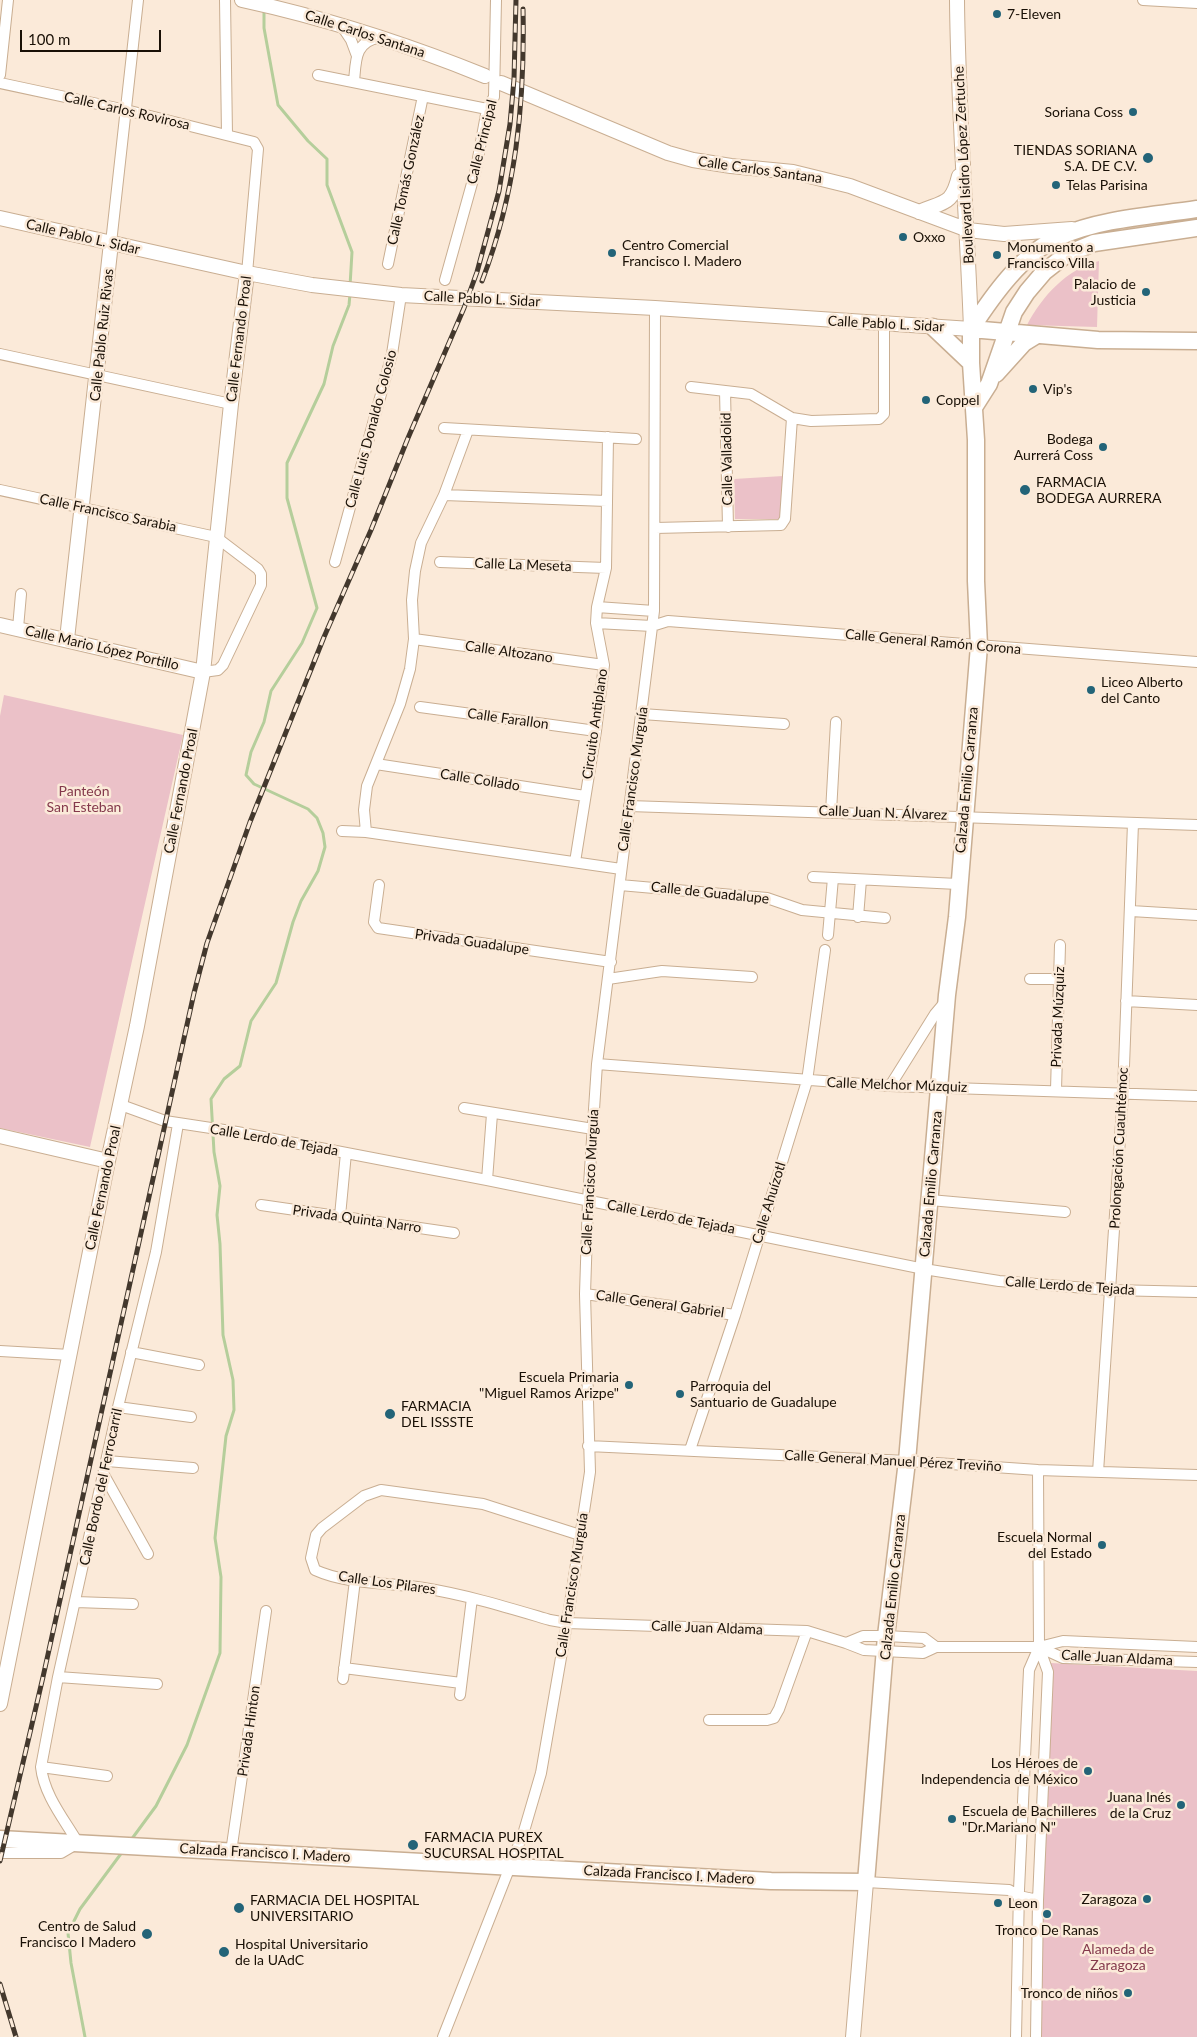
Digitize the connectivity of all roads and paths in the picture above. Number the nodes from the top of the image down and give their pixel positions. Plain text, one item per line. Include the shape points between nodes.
1 (8, 0) edge
2 (138, 0) edge
3 (225, 0) edge
4 (242, 0) edge
5 (496, 0) edge
6 (958, 0) edge
7 (1143, 0) edge
8 (1197, 3) edge
9 (341, 25) junction
10 (380, 37) junction
11 (357, 56) junction
12 (0, 75) edge
13 (318, 75) dead end
14 (485, 76) dead end
15 (354, 82) junction
16 (0, 83) edge
17 (501, 83) dead end
18 (423, 96) junction
19 (487, 109) junction
20 (126, 110) junction
21 (227, 134) junction
22 (254, 142) joint
23 (962, 165) junction
24 (1197, 209) edge
25 (919, 212) junction
26 (0, 218) edge
27 (1197, 222) edge
28 (1085, 228) junction
29 (1197, 228) edge
30 (968, 230) junction
31 (1165, 233) junction
32 (111, 244) junction
33 (388, 264) dead end
34 (248, 273) junction
35 (445, 280) dead end
36 (401, 296) junction
37 (655, 313) junction
38 (884, 324) junction
39 (933, 327) junction
40 (971, 329) junction
41 (1007, 332) junction
42 (1037, 336) junction
43 (1197, 341) edge
44 (0, 354) edge
45 (971, 363) junction
46 (98, 376) junction
47 (989, 384) junction
48 (691, 387) dead end
49 (725, 391) junction
50 (231, 404) junction
51 (975, 406) junction
52 (792, 418) junction
53 (444, 428) dead end
54 (468, 430) junction
55 (608, 437) junction
56 (636, 439) dead end
57 (0, 490) edge
58 (444, 496) junction
59 (607, 501) junction
60 (82, 506) junction
61 (728, 526) junction
62 (655, 528) junction
63 (216, 537) junction
64 (335, 562) dead end
65 (440, 562) dead end
66 (606, 568) junction
67 (20, 594) dead end
68 (597, 608) junction
69 (654, 612) junction
70 (668, 621) junction
71 (596, 623) junction
72 (0, 625) edge
73 (652, 626) junction
74 (18, 628) junction
75 (67, 639) junction
76 (414, 639) junction
77 (979, 646) junction
78 (1197, 662) edge
79 (604, 665) junction
80 (203, 672) junction
81 (420, 707) dead end
82 (642, 714) junction
83 (836, 722) dead end
84 (784, 724) dead end
85 (596, 731) junction
86 (376, 764) junction
87 (585, 796) junction
88 (629, 806) junction
89 (831, 812) junction
90 (964, 816) junction
91 (1133, 823) junction
92 (1197, 825) edge
93 (342, 831) dead end
94 (366, 832) junction
95 (575, 862) junction
96 (621, 869) junction
97 (813, 877) dead end
98 (833, 878) junction
99 (861, 880) junction
100 (958, 884) junction
101 (379, 885) dead end
102 (620, 885) junction
103 (1130, 911) junction
104 (829, 914) junction
105 (1197, 915) edge
106 (858, 917) junction
107 (885, 918) dead end
108 (828, 935) dead end
109 (1060, 945) dead end
110 (825, 950) dead end
111 (610, 962) junction
112 (752, 977) dead end
113 (608, 979) junction
114 (1030, 979) dead end
115 (1060, 979) junction
116 (946, 1001) junction
117 (1126, 1001) junction
118 (1197, 1006) edge
119 (597, 1064) junction
120 (807, 1081) junction
121 (890, 1086) junction
122 (940, 1087) junction
123 (1056, 1090) junction
124 (1123, 1093) junction
125 (1197, 1096) edge
126 (121, 1105) junction
127 (464, 1108) dead end
128 (492, 1114) junction
129 (178, 1124) junction
130 (592, 1129) junction
131 (0, 1136) edge
132 (346, 1153) junction
133 (108, 1161) junction
134 (487, 1180) junction
135 (588, 1200) junction
136 (930, 1200) junction
137 (260, 1205) dead end
138 (1065, 1212) dead end
139 (340, 1216) junction
140 (454, 1233) dead end
141 (759, 1235) junction
142 (924, 1269) junction
143 (1111, 1290) junction
144 (1197, 1292) edge
145 (585, 1294) junction
146 (734, 1315) junction
147 (0, 1351) edge
148 (130, 1352) junction
149 (70, 1355) junction
150 (199, 1365) dead end
151 (118, 1407) junction
152 (192, 1417) dead end
153 (588, 1446) junction
154 (690, 1450) junction
155 (108, 1460) junction
156 (907, 1461) junction
157 (193, 1468) dead end
158 (1038, 1470) junction
159 (1098, 1472) junction
160 (104, 1475) junction
161 (1197, 1475) edge
162 (580, 1535) junction
163 (148, 1554) dead end
164 (355, 1580) junction
165 (472, 1598) junction
166 (76, 1602) junction
167 (133, 1604) dead end
168 (266, 1611) dead end
169 (567, 1623) junction
170 (807, 1631) junction
171 (846, 1643) junction
172 (886, 1643) junction
173 (936, 1646) junction
174 (1197, 1647) edge
175 (1039, 1648) junction
176 (1197, 1662) edge
177 (58, 1677) junction
178 (461, 1683) junction
179 (157, 1684) dead end
180 (460, 1695) dead end
181 (0, 1704) edge
182 (709, 1720) dead end
183 (41, 1767) junction
184 (107, 1776) dead end
185 (0, 1840) edge
186 (78, 1843) junction
187 (231, 1852) junction
188 (0, 1853) edge
189 (510, 1867) junction
190 (866, 1882) junction
191 (1039, 1883) junction
192 (1019, 1884) junction
193 (1009, 1890) junction
194 (1019, 1896) junction
195 (1038, 1900) junction
196 (443, 2037) edge
197 (853, 2037) edge
198 (1016, 2037) edge
199 (1036, 2037) edge

1 - 12 street
2 - 20 street, Calle Pablo Ruiz Rivas
3 - 21 street
4 - 9 street, Calle Carlos Santana
5 - 19 street, Calle Principal via 494,97
6 - 23 street, Boulevard Isidro López Zertuche
7 - 8 street
9 - 10 street, Calle Carlos Santana
9 - 11 street
10 - 11 street via 365,42
10 - 14 street, Calle Carlos Santana
11 - 15 street
13 - 15 street
15 - 18 street
16 - 20 street, Calle Carlos Rovirosa
17 - 25 street, Calle Carlos Santana via 668,153 693,160 818,177
18 - 19 street
18 - 33 street, Calle Tomás González
19 - 35 street, Calle Principal via 476,168
20 - 21 street, Calle Carlos Rovirosa
20 - 32 street, Calle Pablo Ruiz Rivas
21 - 22 street, Calle Carlos Rovirosa
22 - 34 street, Calle Fernando Proal via 258,149
23 - 25 street via 955,192 947,201
23 - 30 street, Boulevard Isidro López Zertuche
24 - 28 main road
25 - 30 street, Calle Carlos Santana
26 - 32 street, Calle Pablo L. Sidar
27 - 31 main road
28 - 30 street, Calle Carlos Santana via 1004,234
28 - 40 main road via 1059,237 1032,254 996,294
29 - 31 main road
30 - 40 street, Boulevard Isidro López Zertuche
31 - 41 main road via 1094,243 1067,254 1044,272 1027,292 1014,312
32 - 34 street, Calle Pablo L. Sidar
32 - 46 street, Calle Pablo Ruiz Rivas
34 - 36 street, Calle Pablo L. Sidar
34 - 50 street, Calle Fernando Proal
36 - 37 street, Calle Pablo L. Sidar
36 - 64 street, Calle Luis Donaldo Colosio via 392,354
37 - 38 street, Calle Pablo L. Sidar
37 - 62 street, Calle Francisco Murguía
38 - 39 street, Calle Pablo L. Sidar
38 - 52 street via 883,416 828,421
39 - 40 street, Calle Pablo L. Sidar
39 - 45 main road
40 - 41 main road
40 - 45 main road, Calzada Emilio Carranza
41 - 42 main road
41 - 47 main road
42 - 43 main road
42 - 47 main road via 1015,352
44 - 46 street
45 - 51 main road, Calzada Emilio Carranza
46 - 50 street
46 - 60 street, Calle Pablo Ruiz Rivas
47 - 51 main road
48 - 49 street
49 - 52 street via 751,394
49 - 61 street, Calle Valladolid
50 - 63 street, Calle Fernando Proal
51 - 77 main road, Calzada Emilio Carranza
52 - 61 street via 784,522 777,526
53 - 54 street
54 - 55 street
54 - 58 street
55 - 56 street
55 - 59 street, Circuito Antiplano
57 - 60 street, Calle Francisco Sarabia
58 - 59 street
58 - 76 street via 421,543 412,600
59 - 66 street, Circuito Antiplano
60 - 63 street, Calle Francisco Sarabia
60 - 75 street, Calle Pablo Ruiz Rivas
61 - 62 street
62 - 69 street, Calle Francisco Murguía
63 - 80 street, Calle Fernando Proal
63 - 80 street via 258,569 262,580 223,665 218,670
65 - 66 street, Calle La Meseta
66 - 68 street, Circuito Antiplano
67 - 74 street
68 - 69 street
68 - 71 street, Circuito Antiplano
69 - 70 street, Calle General Ramón Corona
69 - 73 street, Calle Francisco Murguía
70 - 73 street, Calle General Ramón Corona
70 - 77 street, Calle General Ramón Corona
71 - 73 street
71 - 79 street, Circuito Antiplano
72 - 74 street, Calle Mario López Portillo
73 - 82 street, Calle Francisco Murguía
74 - 75 street, Calle Mario López Portillo
75 - 80 street, Calle Mario López Portillo
76 - 79 street, Calle Altozano
76 - 86 street via 400,704
77 - 78 street, Calle General Ramón Corona
77 - 90 main road, Calzada Emilio Carranza
79 - 85 street, Circuito Antiplano
80 - 126 street, Calle Fernando Proal
81 - 85 street, Calle Farallon
82 - 84 street
82 - 88 street, Calle Francisco Murguía
83 - 89 street
85 - 87 street, Circuito Antiplano
86 - 87 street, Calle Collado
86 - 94 street via 364,798
87 - 95 street, Circuito Antiplano
88 - 89 street, Calle Juan N. Álvarez
88 - 96 street, Calle Francisco Murguía
89 - 90 street, Calle Juan N. Álvarez
90 - 91 street, Calle Juan N. Álvarez
90 - 100 main road, Calzada Emilio Carranza
91 - 92 street, Calle Juan N. Álvarez
91 - 103 street, Prolongación Cuauhtémoc
93 - 94 street
94 - 95 street
95 - 96 street
96 - 102 street, Calle Francisco Murguía
97 - 98 street
98 - 99 street
98 - 104 street
99 - 100 street
99 - 106 street
100 - 116 main road, Calzada Emilio Carranza
101 - 111 street, Privada Guadalupe via 374,922 378,928
102 - 104 street, Calle de Guadalupe via 767,898 802,910
102 - 111 street, Calle Francisco Murguía
103 - 105 street
103 - 117 street, Prolongación Cuauhtémoc
104 - 106 street, Calle de Guadalupe
104 - 108 street
106 - 107 street, Calle de Guadalupe
109 - 115 street, Privada Múzquiz
110 - 120 street, Calle Ahuízotl
111 - 113 street, Calle Francisco Murguía
112 - 113 street via 662,971
113 - 119 street, Calle Francisco Murguía
114 - 115 street
115 - 123 street, Privada Múzquiz
116 - 121 street
116 - 122 main road, Calzada Emilio Carranza
117 - 118 street
117 - 124 street, Prolongación Cuauhtémoc
119 - 120 street, Calle Melchor Múzquiz
119 - 130 street, Calle Francisco Murguía
120 - 121 street, Calle Melchor Múzquiz
120 - 141 street, Calle Ahuízotl
121 - 122 street, Calle Melchor Múzquiz
122 - 123 street, Calle Melchor Múzquiz
122 - 136 main road, Calzada Emilio Carranza
123 - 124 street, Calle Melchor Múzquiz
124 - 125 street, Calle Melchor Múzquiz
124 - 143 street, Prolongación Cuauhtémoc
126 - 129 street, Calle Lerdo de Tejada
126 - 133 street, Calle Fernando Proal
127 - 128 street
128 - 130 street
128 - 134 street
129 - 132 street, Calle Lerdo de Tejada
129 - 148 street, Calle Bordo del Ferrocarril via 156,1252
130 - 135 street, Calle Francisco Murguía
131 - 133 street
132 - 134 street, Calle Lerdo de Tejada
132 - 139 street
133 - 149 street, Calle Fernando Proal
134 - 135 street, Calle Lerdo de Tejada
135 - 141 street, Calle Lerdo de Tejada
135 - 145 street, Calle Francisco Murguía
136 - 138 street
136 - 142 main road, Calzada Emilio Carranza
137 - 139 street, Privada Quinta Narro
139 - 140 street, Privada Quinta Narro
141 - 142 street, Calle Lerdo de Tejada
141 - 146 street, Calle Ahuízotl
142 - 143 street, Calle Lerdo de Tejada via 999,1281
142 - 156 main road, Calzada Emilio Carranza
143 - 144 street, Calle Lerdo de Tejada
143 - 159 street, Prolongación Cuauhtémoc
145 - 146 street, Calle General Gabriel
145 - 153 street, Calle Francisco Murguía
146 - 154 street, Calle Ahuízotl
147 - 149 street
148 - 150 street
148 - 151 street, Calle Bordo del Ferrocarril
149 - 181 street, Calle Fernando Proal
151 - 152 street
151 - 155 street, Calle Bordo del Ferrocarril
153 - 154 street, Calle General Manuel Pérez Treviño
153 - 162 street, Calle Francisco Murguía via 590,1472
154 - 156 street, Calle General Manuel Pérez Treviño
155 - 157 street
155 - 160 street, Calle Bordo del Ferrocarril
156 - 158 street, Calle General Manuel Pérez Treviño
156 - 172 main road, Calzada Emilio Carranza
158 - 159 street, Calle General Manuel Pérez Treviño
158 - 175 street
159 - 161 street, Calle General Manuel Pérez Treviño
160 - 163 street
160 - 166 street, Calle Bordo del Ferrocarril
162 - 164 street, Calle Los Pilares via 483,1504 381,1490 364,1496 316,1535 311,1558 315,1570
162 - 169 street, Calle Francisco Murguía
164 - 165 street, Calle Los Pilares via 421,1587
164 - 178 street via 343,1674
165 - 169 street, Calle Los Pilares
165 - 178 street
166 - 167 street
166 - 177 street, Calle Bordo del Ferrocarril
168 - 187 street, Privada Hinton
169 - 170 street, Calle Juan Aldama
169 - 189 street, Calle Francisco Murguía via 541,1773
170 - 171 street, Calle Juan Aldama
170 - 182 street via 774,1718
171 - 172 street, Calle Juan Aldama via 864,1636
171 - 172 street, Calle Juan Aldama via 864,1650
172 - 173 street, Calle Juan Aldama via 924,1638
172 - 173 street, Calle Juan Aldama via 922,1654
172 - 190 main road, Calzada Emilio Carranza
173 - 175 street, Calle Juan Aldama
174 - 175 street, Calle Juan Aldama via 1063,1640
175 - 176 street, Calle Juan Aldama via 1063,1658
175 - 191 street via 1048,1672
175 - 192 street via 1029,1670
177 - 179 street
177 - 183 street, Calle Bordo del Ferrocarril
178 - 180 street
183 - 184 street
183 - 186 street, Calle Bordo del Ferrocarril via 47,1790
185 - 186 main road, Calzada Francisco I. Madero
186 - 187 main road, Calzada Francisco I. Madero
186 - 188 street via 61,1854
187 - 189 main road, Calzada Francisco I. Madero
189 - 190 main road, Calzada Francisco I. Madero
189 - 196 street, Calle Francisco Murguía
190 - 193 street, Calzada Francisco I. Madero
190 - 197 street, Calzada Emilio Carranza
191 - 192 street
191 - 195 street
192 - 193 street
192 - 194 street
193 - 194 street
194 - 195 street
194 - 198 street
195 - 199 street

